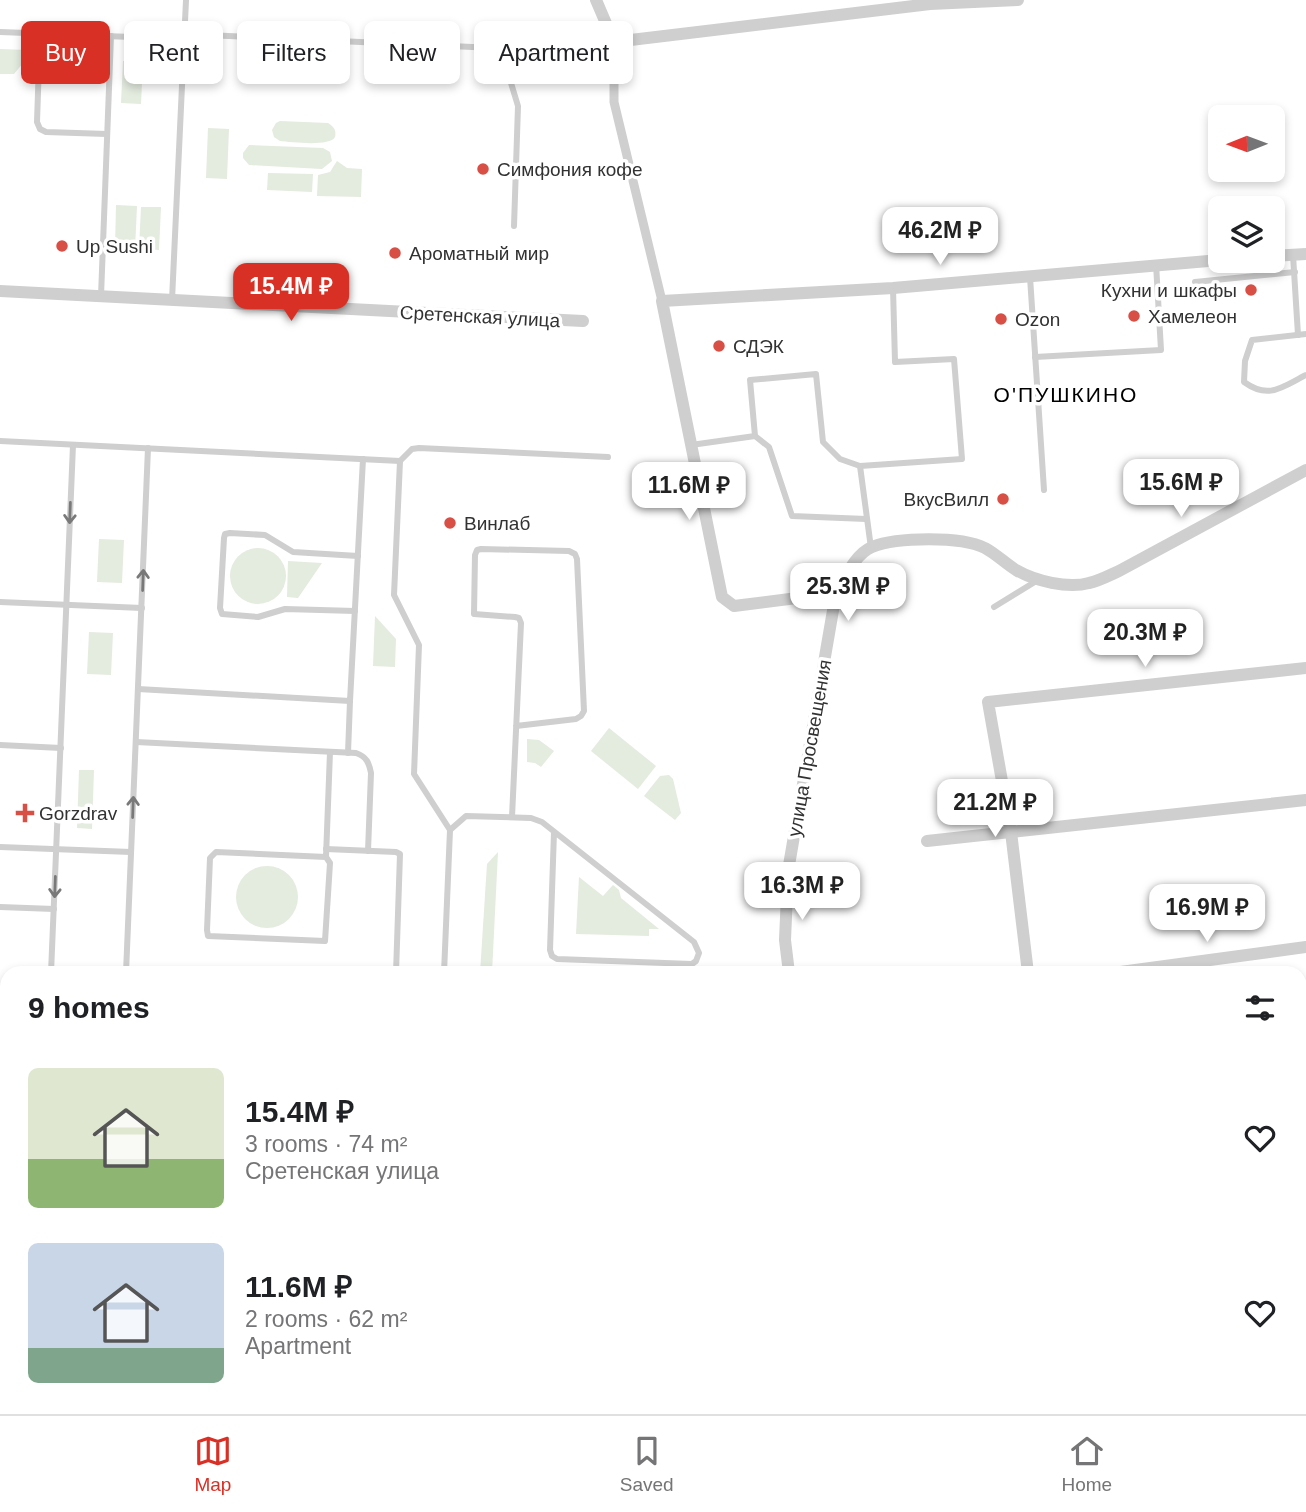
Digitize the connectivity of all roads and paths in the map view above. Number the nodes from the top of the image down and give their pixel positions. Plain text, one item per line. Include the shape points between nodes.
1 (186, 0) edge
2 (596, 0) edge
3 (1018, 0) edge
4 (930, 2) edge
5 (185, 21) edge
6 (605, 21) edge
7 (0, 32) edge
8 (21, 33) edge
9 (111, 36) joint
10 (124, 36) edge
11 (223, 37) edge
12 (633, 40) edge
13 (38, 84) edge
14 (182, 84) edge
15 (614, 84) edge
16 (107, 134) junction
17 (514, 226) dead end
18 (1300, 254) edge
19 (1208, 261) edge
20 (1156, 264) junction
21 (1295, 272) junction
22 (1030, 275) junction
23 (1195, 282) dead end
24 (893, 288) junction
25 (0, 291) edge
26 (100, 296) junction
27 (172, 300) junction
28 (662, 301) junction
29 (583, 321) dead end
30 (1302, 334) edge
31 (1035, 357) junction
32 (1306, 374) edge
33 (755, 436) junction
34 (0, 442) edge
35 (73, 445) junction
36 (691, 445) junction
37 (148, 449) junction
38 (608, 457) dead end
39 (363, 459) junction
40 (400, 461) junction
41 (860, 466) junction
42 (1306, 470) edge
43 (1044, 490) dead end
44 (866, 519) junction
45 (871, 548) junction
46 (358, 556) junction
47 (1039, 579) junction
48 (836, 593) junction
49 (0, 602) edge
50 (66, 605) junction
51 (993, 607) dead end
52 (142, 608) junction
53 (355, 611) junction
54 (1306, 668) edge
55 (138, 688) junction
56 (350, 701) junction
57 (516, 726) junction
58 (136, 742) junction
59 (0, 745) edge
60 (61, 748) junction
61 (330, 752) junction
62 (348, 753) junction
63 (1306, 800) edge
64 (512, 817) junction
65 (450, 830) junction
66 (554, 832) junction
67 (1011, 832) junction
68 (927, 841) dead end
69 (0, 846) edge
70 (56, 849) junction
71 (368, 851) junction
72 (131, 852) junction
73 (326, 853) junction
74 (0, 907) edge
75 (54, 909) junction
76 (1306, 947) edge
77 (51, 966) edge
78 (126, 966) edge
79 (396, 966) edge
80 (444, 966) edge
81 (788, 966) edge
82 (1027, 966) edge
83 (1165, 966) edge

1 - 5 lane
2 - 6 street
3 - 4 street
4 - 12 street
7 - 8 lane
9 - 10 lane
9 - 16 lane
11 - 17 lane via 501,50 518,106
13 - 16 lane via 40,129
14 - 27 lane
15 - 28 street via 614,102
16 - 26 lane
18 - 21 lane
19 - 20 street
20 - 22 street
20 - 31 lane via 1161,350
21 - 23 lane
21 - 30 lane
22 - 24 street
22 - 31 lane
24 - 28 street
24 - 41 lane via 895,362 954,359 962,460
25 - 26 street, Сретенская улица
26 - 27 street, Сретенская улица
27 - 29 street, Сретенская улица
28 - 36 street
30 - 32 lane via 1252,340 1244,382 1256,391 1271,392
31 - 43 lane
33 - 36 lane
33 - 41 lane via 750,380 816,374 823,442 840,459
33 - 44 lane via 769,447 792,516
34 - 35 lane
35 - 37 lane
35 -> 50 lane
36 - 48 street via 722,597 734,606
37 - 39 lane
52 -> 37 lane
38 - 40 lane via 419,448
39 - 40 lane
39 - 46 lane
40 - 65 lane via 394,587 419,645 414,774
41 - 44 lane
42 - 47 street via 1090,583
44 - 45 lane
45 - 47 street via 912,540 965,542
45 - 48 street, улица Просвещения via 852,566
46 - 53 lane
46 - 53 lane via 293,552 261,534 230,533 224,538 222,614 258,617 285,609
47 - 51 lane
48 - 81 street, улица Просвещения via 789,872
49 - 50 lane
50 - 52 lane
50 - 60 lane
52 - 55 lane
53 - 56 lane
54 - 67 street via 988,702
55 - 56 lane
55 - 58 lane
56 - 62 lane
57 - 57 lane via 576,719 584,710 576,559 569,551 481,549 475,555 474,614 515,617 521,624
57 - 64 lane
58 - 61 lane
72 -> 58 lane
59 - 60 lane
60 - 70 lane
61 - 62 lane
61 - 73 lane
62 - 71 lane via 369,762
63 - 67 street
64 - 65 lane via 466,816
64 - 66 lane via 537,819
65 - 80 lane
66 - 66 lane via 552,956 696,961 699,953 694,942
67 - 68 street
67 - 82 street
69 - 70 lane
70 - 72 lane
70 -> 75 lane
71 - 73 lane
71 - 79 lane via 400,855
72 - 78 lane
73 - 73 lane via 330,863 325,941 208,936 212,854
74 - 75 lane
75 - 77 lane
76 - 83 street

